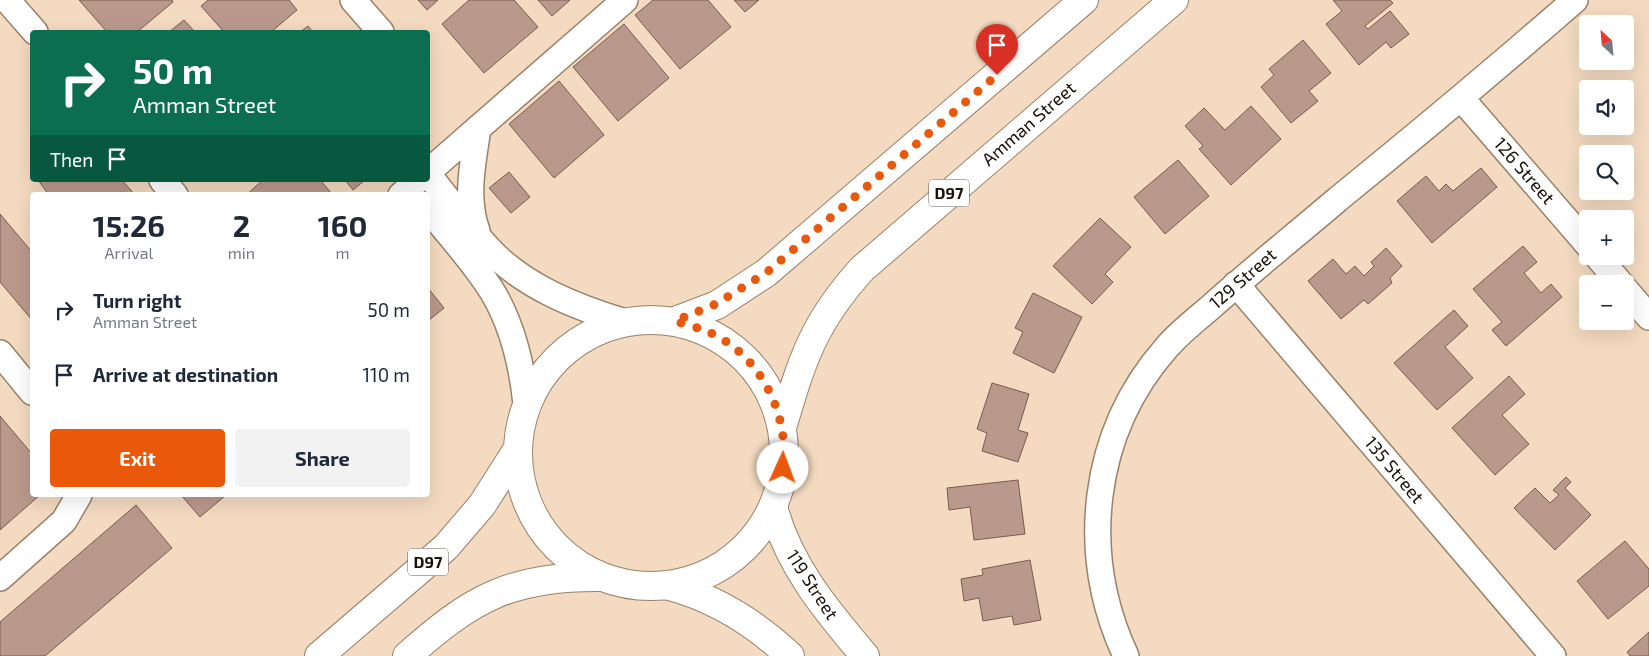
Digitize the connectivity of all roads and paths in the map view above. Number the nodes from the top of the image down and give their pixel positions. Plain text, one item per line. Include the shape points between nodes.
1 (7, 0) edge
2 (353, 0) edge
3 (625, 0) edge
4 (1084, 0) edge
5 (1174, 0) edge
6 (1575, 0) edge
7 (33, 30) edge
8 (379, 30) edge
9 (1461, 98) junction
10 (478, 128) junction
11 (430, 172) edge
12 (164, 182) edge
13 (172, 192) edge
14 (430, 199) edge
15 (430, 211) edge
16 (430, 233) edge
17 (1579, 235) edge
18 (468, 241) junction
19 (1605, 265) edge
20 (1613, 275) edge
21 (1236, 284) junction
22 (1634, 300) edge
23 (1649, 317) edge
24 (675, 321) junction
25 (625, 322) junction
26 (0, 353) edge
27 (30, 390) edge
28 (526, 404) junction
29 (782, 428) junction
30 (517, 450) junction
31 (78, 497) edge
32 (773, 506) junction
33 (602, 577) junction
34 (0, 578) edge
35 (666, 585) junction
36 (319, 656) edge
37 (407, 656) edge
38 (790, 656) edge
39 (865, 656) edge
40 (1126, 656) edge
41 (1553, 656) edge

1 - 7 street
2 - 8 street
3 - 10 street
4 - 24 main road via 766,273 716,304
5 - 29 main road, Amman Street / D97 via 862,269 830,307 808,348
6 - 9 street, 129 Street
9 - 17 street, 126 Street
9 - 21 street, 129 Street
10 - 11 street
10 - 18 street via 470,189 473,221
12 - 13 street
14 - 18 street
15 - 18 street
16 - 18 street
18 - 25 street via 489,249 553,295
18 - 28 street via 504,319 523,374
19 - 20 street
21 - 40 street, 129 Street via 1168,345 1151,366 1122,414 1108,454 1098,498 1098,558 1110,615
21 - 41 street, 135 Street
22 - 23 street
24 - 25 main road
24 - 29 main road via 706,331 733,347 756,370 773,397
25 - 28 main road via 602,328 577,341 538,380
26 - 27 street
28 - 30 main road
29 - 32 main road via 783,472
30 - 33 main road via 520,482 531,513 544,533 573,562
30 - 36 main road, D97 via 482,505 446,547
31 - 34 street via 64,521
32 - 35 main road via 759,531 719,568 694,579
32 - 39 main road, 119 Street via 779,530 803,577
33 - 35 main road via 634,586
33 - 37 main road via 551,579 502,591 463,610
35 - 38 main road via 695,594 740,616

